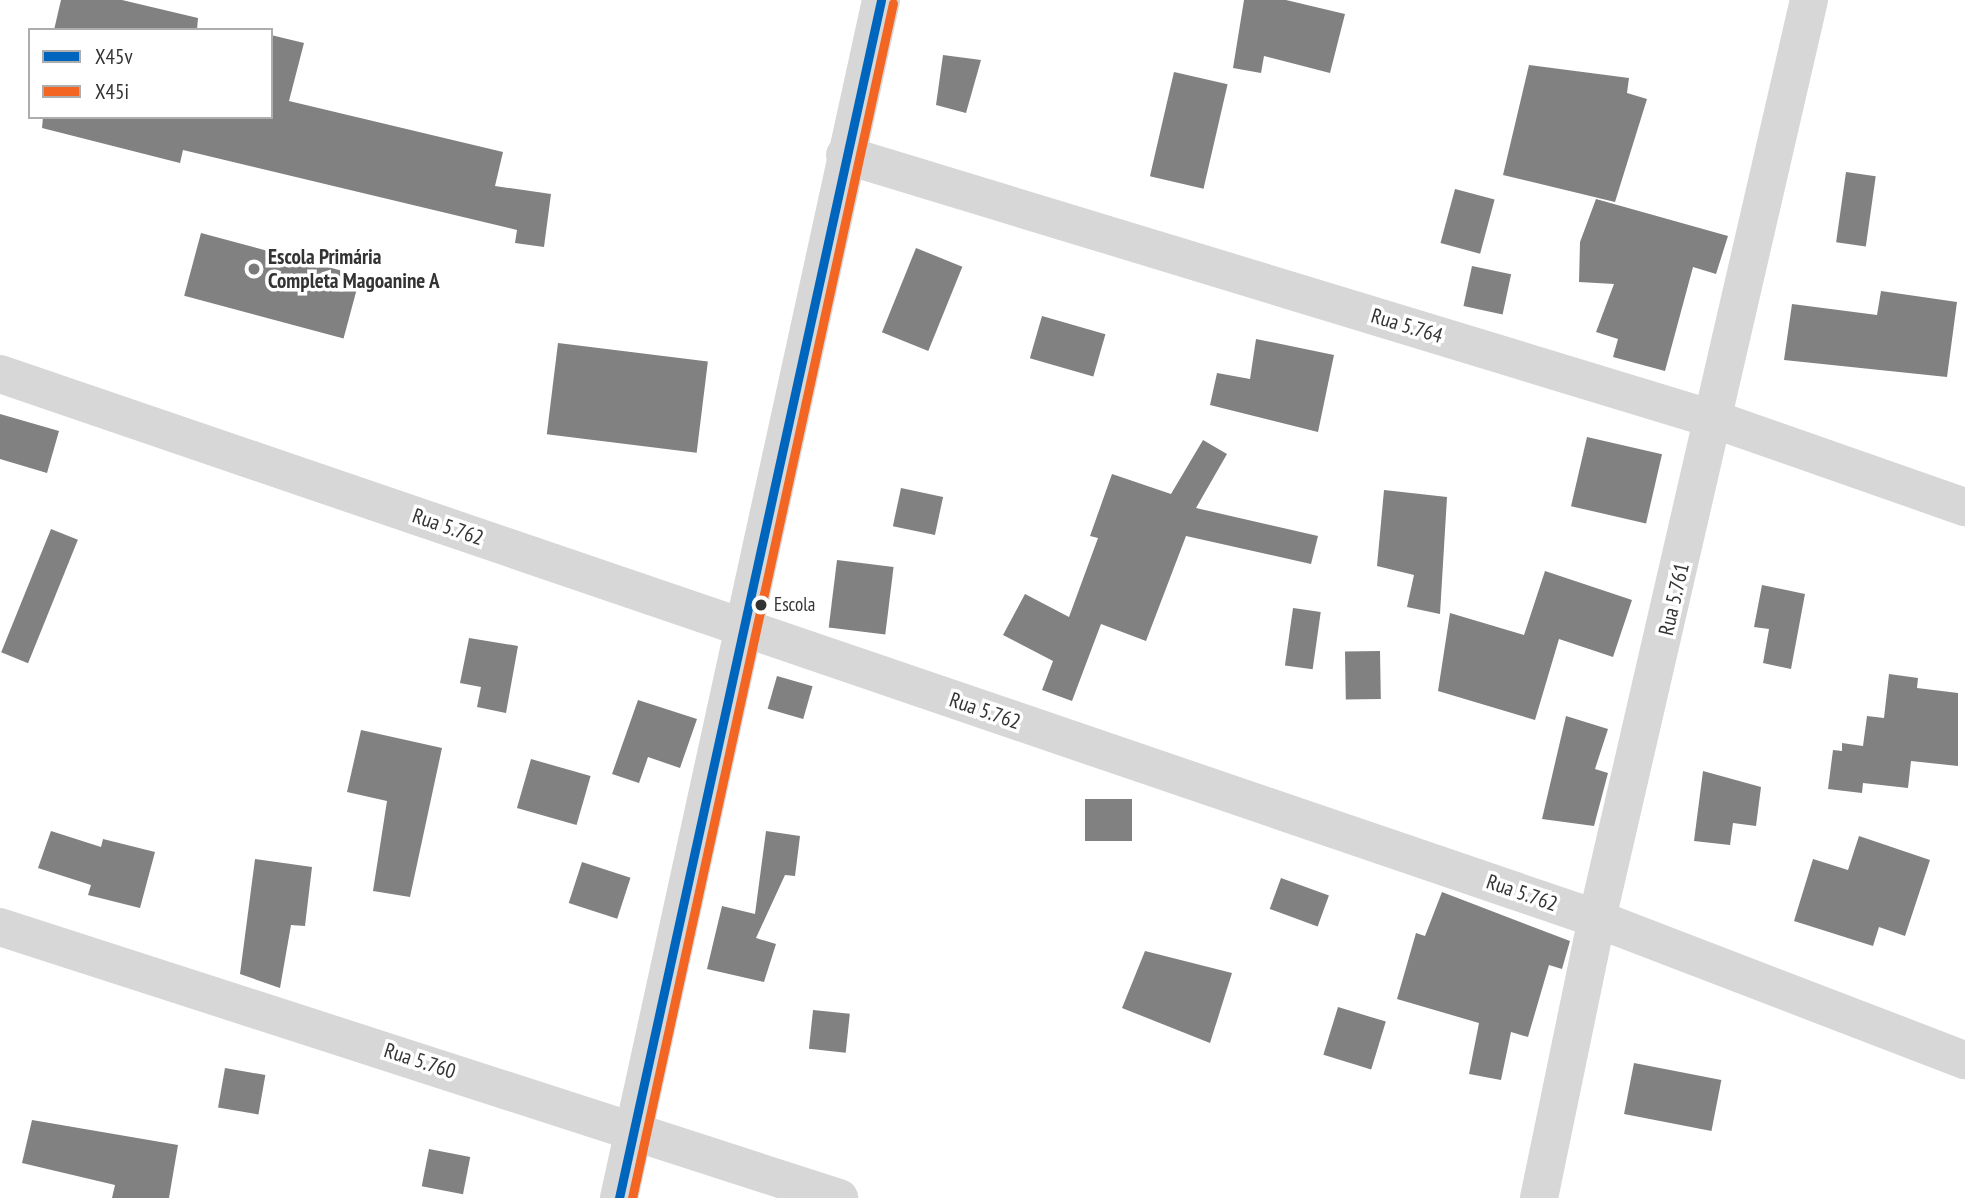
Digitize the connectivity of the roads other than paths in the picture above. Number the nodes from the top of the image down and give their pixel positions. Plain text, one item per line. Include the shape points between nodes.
1 (881, 0) edge
2 (1809, 0) edge
3 (845, 155) junction
4 (0, 374) edge
5 (1716, 420) junction
6 (1965, 508) edge
7 (749, 617) junction
8 (1597, 919) junction
9 (0, 927) edge
10 (1965, 1060) edge
11 (635, 1129) junction
12 (619, 1198) edge
13 (839, 1198) edge
14 (1539, 1198) edge

1 - 3 street
2 - 5 street, Rua 5.761
3 - 5 street, Rua 5.764
3 - 7 street
4 - 7 street, Rua 5.762
5 - 6 street, Rua 5.764
5 - 8 street, Rua 5.761
7 - 8 street, Rua 5.762
7 - 11 street
8 - 10 street, Rua 5.762
8 - 14 street, Rua 5.761
9 - 11 street, Rua 5.760
11 - 12 street
11 - 13 street, Rua 5.760

